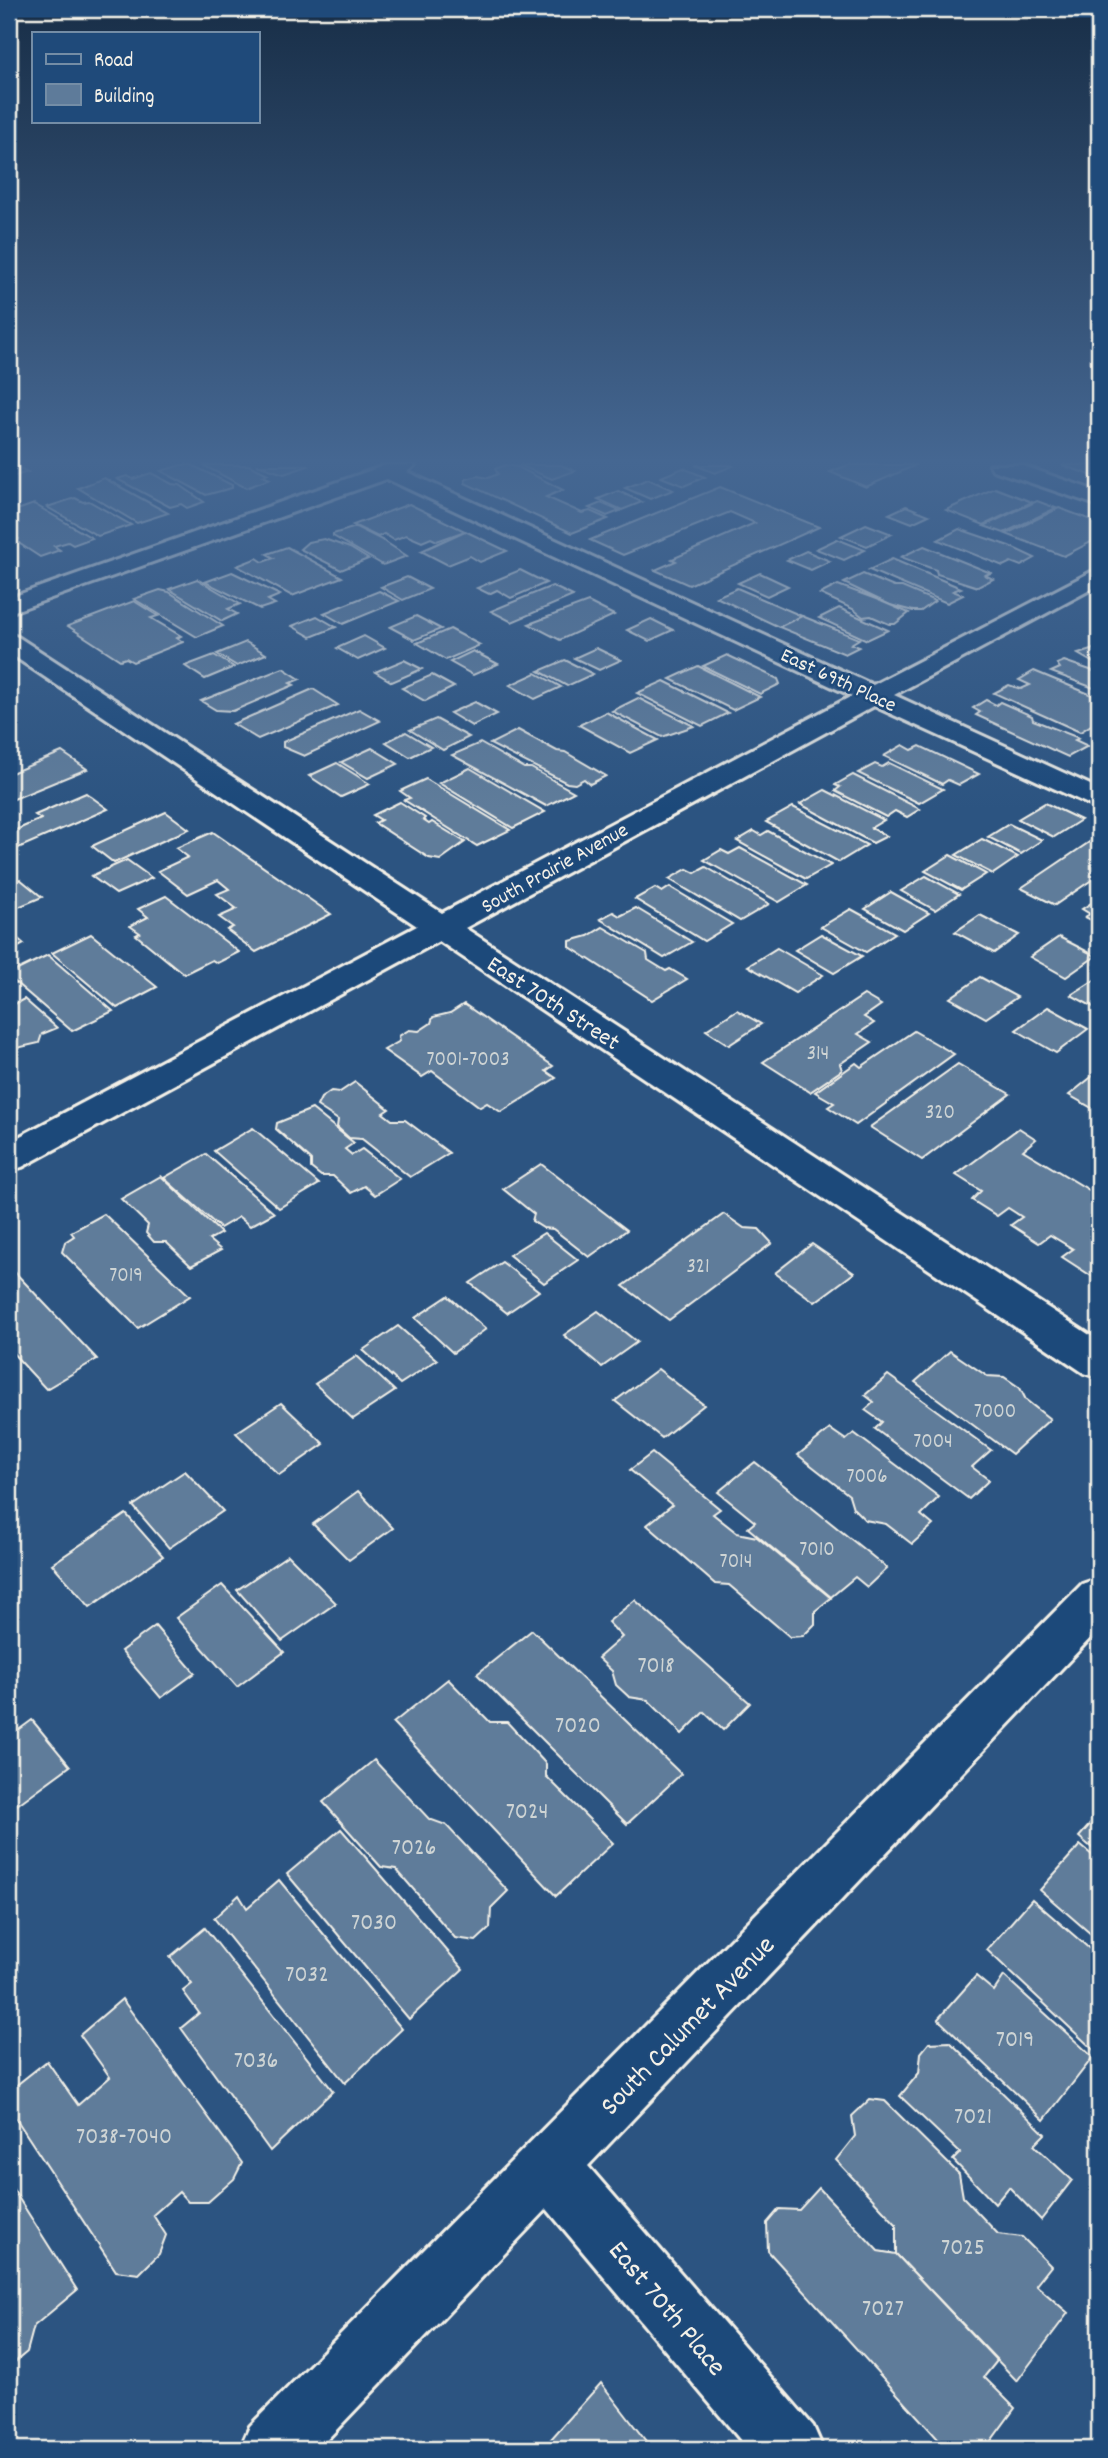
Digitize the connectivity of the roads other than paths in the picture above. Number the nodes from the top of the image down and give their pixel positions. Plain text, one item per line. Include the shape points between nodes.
1 (83, 580) edge
2 (632, 580) edge
3 (1090, 580) edge
4 (9, 606) edge
5 (9, 642) edge
6 (872, 694) junction
7 (1099, 800) edge
8 (442, 928) junction
9 (9, 1158) edge
10 (1099, 1362) edge
11 (1099, 1598) edge
12 (548, 2165) junction
13 (273, 2449) edge
14 (790, 2449) edge

1 - 4 street
2 - 6 street, East 69th Place
3 - 6 street, South Prairie Avenue
5 - 8 street, East 70th Street
6 - 7 street, East 69th Place
6 - 8 street, South Prairie Avenue
8 - 9 street, South Prairie Avenue
8 - 10 street, East 70th Street
11 - 12 street, South Calumet Avenue
12 - 13 street, South Calumet Avenue
12 - 14 street, East 70th Place

